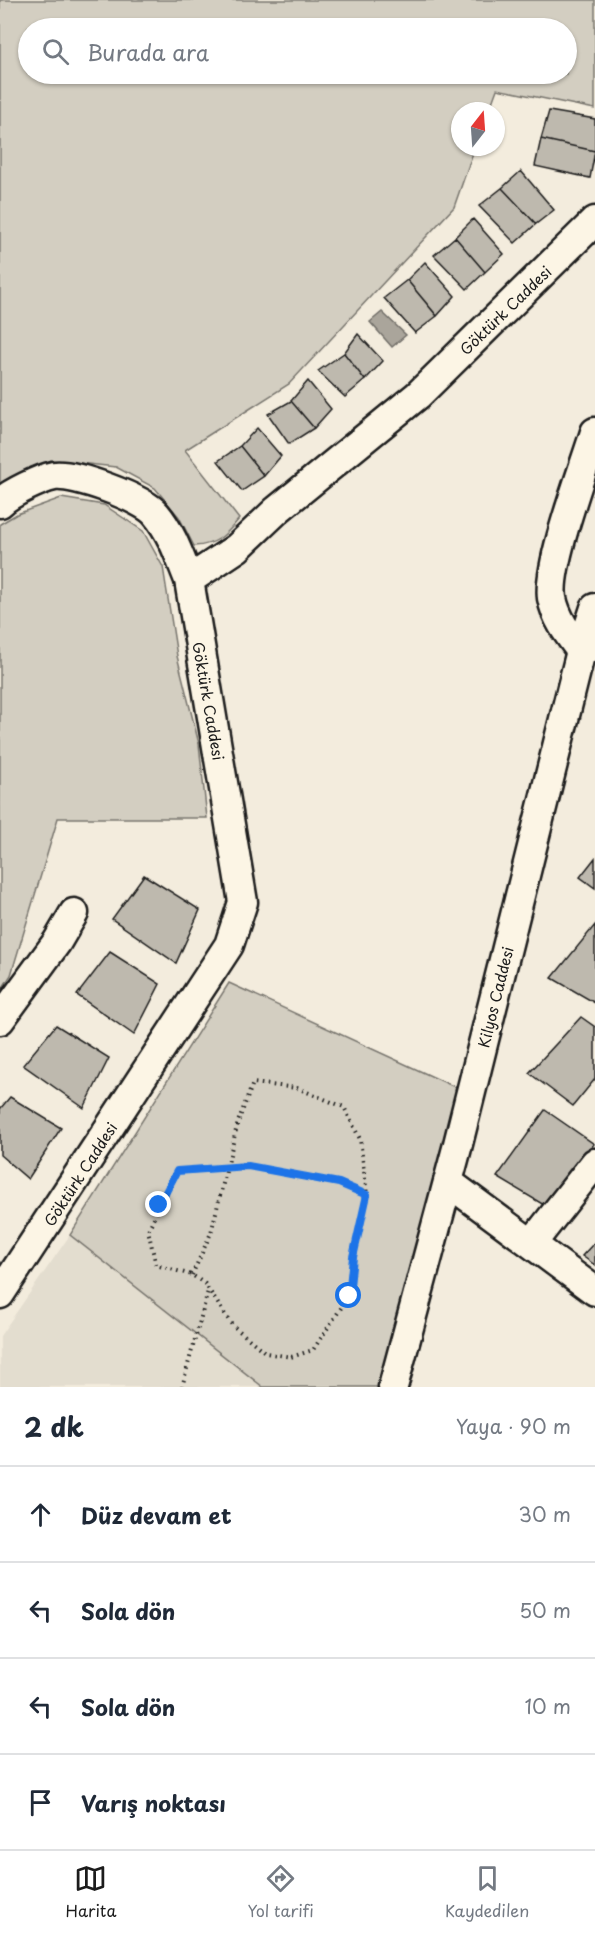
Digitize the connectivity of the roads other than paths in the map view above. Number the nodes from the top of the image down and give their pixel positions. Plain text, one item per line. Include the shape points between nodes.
1 (595, 221) edge
2 (595, 432) edge
3 (0, 503) edge
4 (189, 580) junction
5 (595, 608) edge
6 (588, 648) edge
7 (74, 913) dead end
8 (0, 1020) edge
9 (595, 1163) edge
10 (448, 1182) junction
11 (532, 1243) junction
12 (595, 1291) edge
13 (1, 1292) edge
14 (392, 1387) edge

1 - 4 street, Göktürk Caddesi via 418,395 277,510 237,548
2 - 6 street via 554,568 552,598 562,626
3 - 4 street via 54,476 106,485 155,512 175,544
4 - 13 street, Göktürk Caddesi via 243,902 230,945
5 - 6 street, Kilyos Caddesi
6 - 10 street, Kilyos Caddesi
7 - 8 street
9 - 11 street
10 - 11 street
10 - 14 street, Kilyos Caddesi
11 - 12 street

